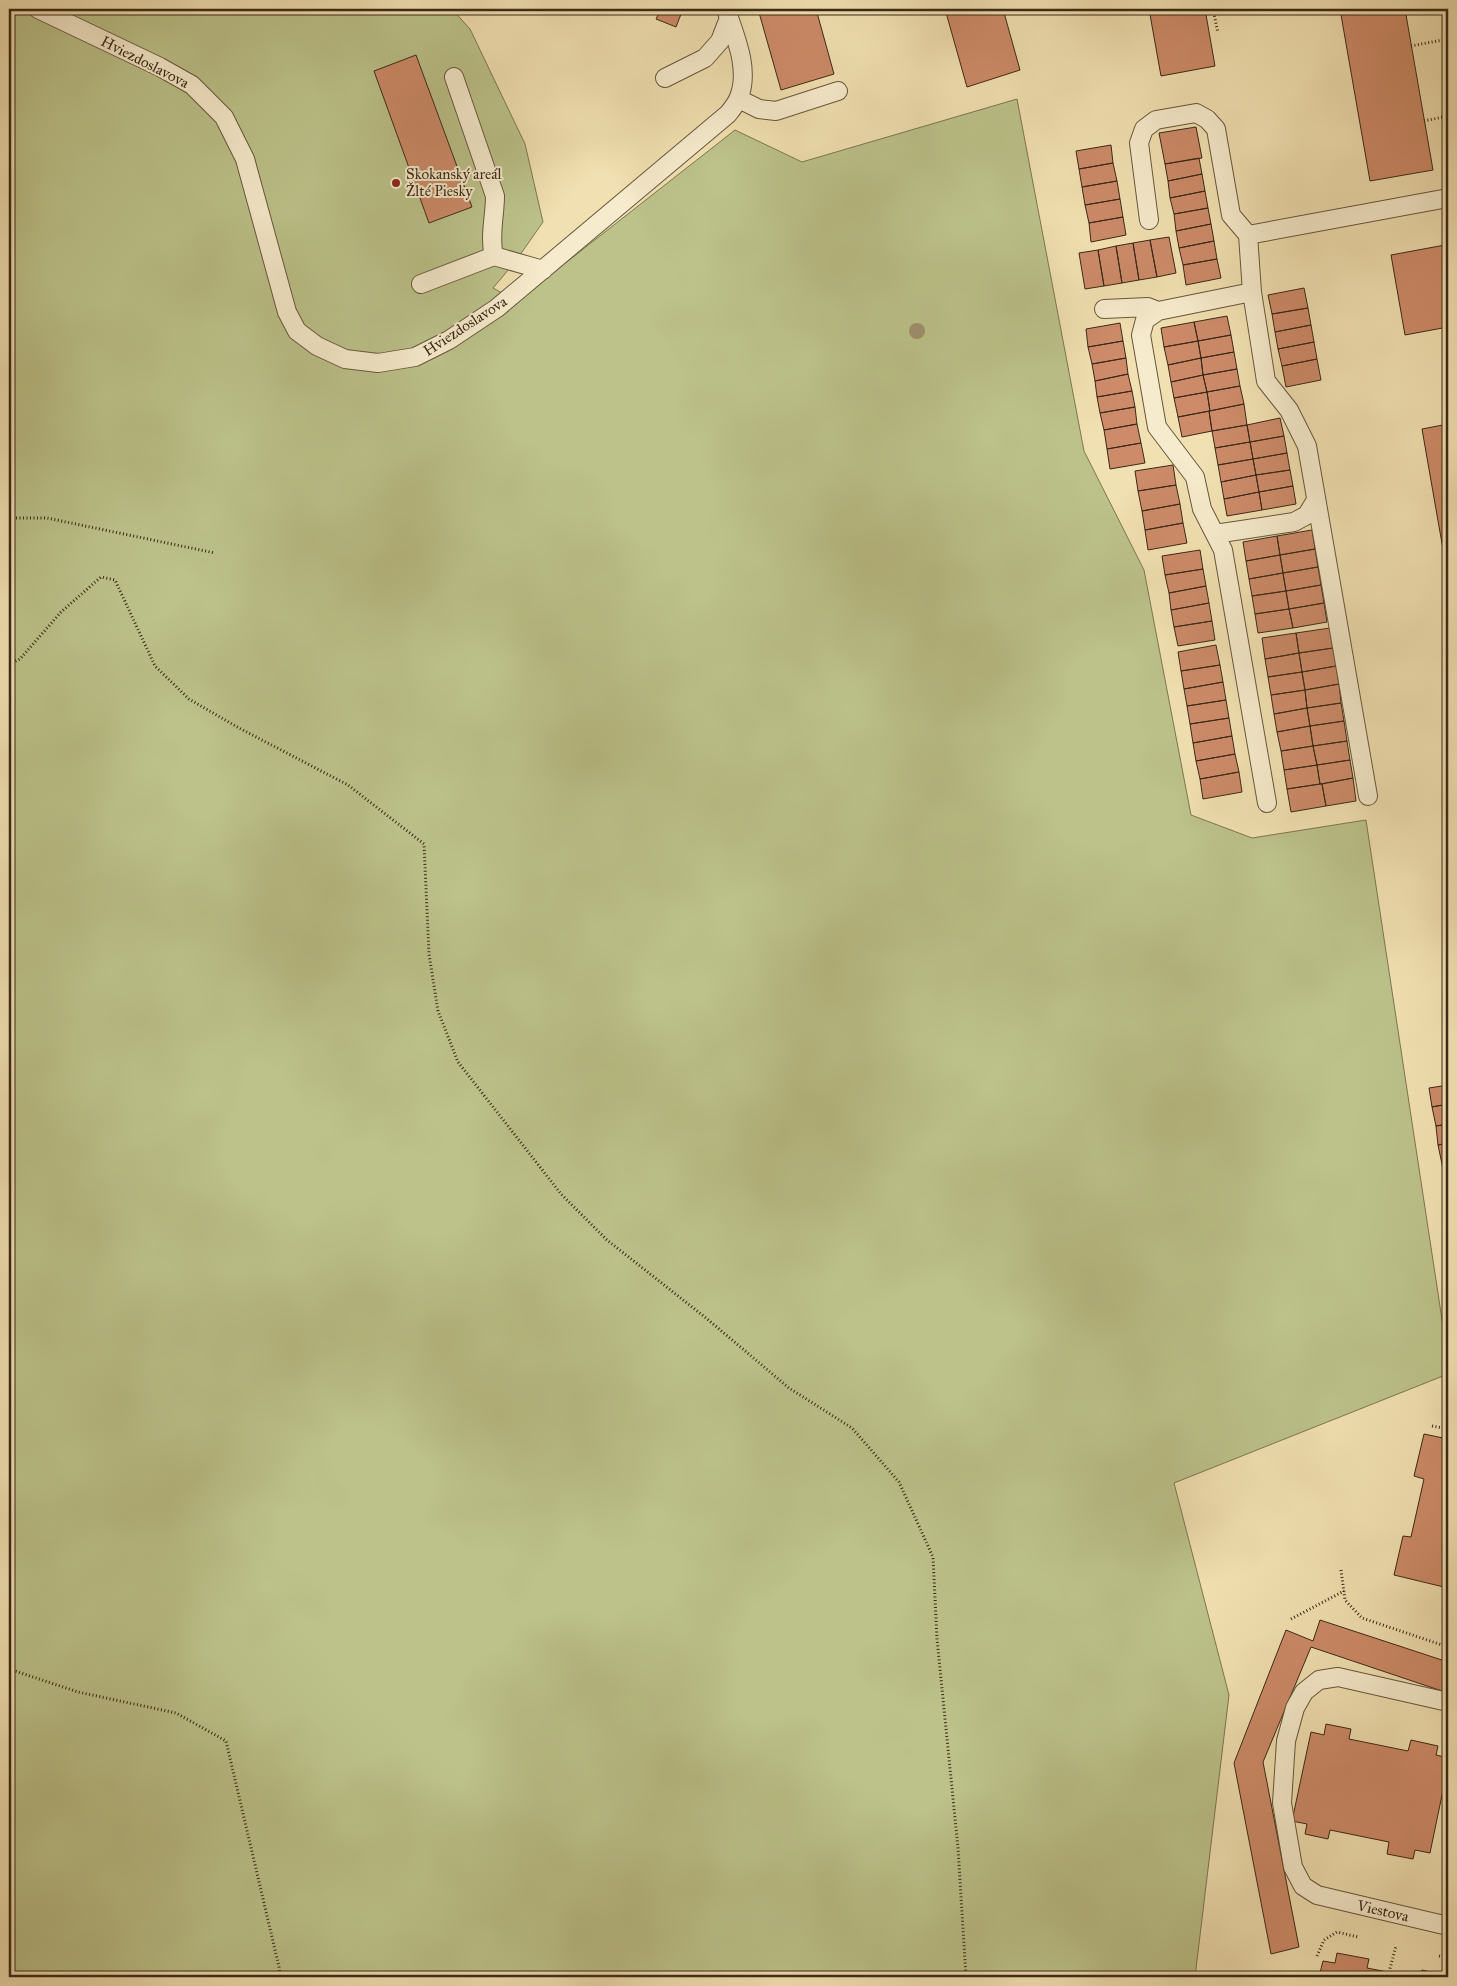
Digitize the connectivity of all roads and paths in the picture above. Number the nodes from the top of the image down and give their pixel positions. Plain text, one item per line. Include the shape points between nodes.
1 (38, 9) edge
2 (1214, 9) edge
3 (728, 14) edge
4 (1218, 33) dead end
5 (1448, 39) edge
6 (1411, 46) dead end
7 (454, 77) dead end
8 (665, 78) dead end
9 (838, 91) dead end
10 (739, 99) junction
11 (1448, 116) edge
12 (1424, 120) dead end
13 (1448, 198) edge
14 (1149, 220) dead end
15 (1248, 235) junction
16 (494, 256) junction
17 (543, 270) junction
18 (421, 284) dead end
19 (1252, 292) junction
20 (1104, 309) dead end
21 (1158, 311) junction
22 (1316, 500) junction
23 (9, 518) edge
24 (1214, 534) junction
25 (215, 553) dead end
26 (9, 664) edge
27 (1368, 796) dead end
28 (1267, 803) dead end
29 (1432, 1426) dead end
30 (1448, 1429) edge
31 (1341, 1570) dead end
32 (1344, 1591) junction
33 (1291, 1619) dead end
34 (1448, 1647) edge
35 (9, 1669) edge
36 (1448, 1702) edge
37 (1448, 1926) edge
38 (1362, 1938) dead end
39 (1388, 1944) dead end
40 (1396, 1946) junction
41 (1405, 1948) dead end
42 (1431, 1954) dead end
43 (1317, 1956) dead end
44 (1448, 1958) edge
45 (1389, 1972) dead end
46 (280, 1977) edge
47 (966, 1977) edge

1 - 17 lane, Hviezdoslavova via 192,84 224,117 245,159 287,312 297,331 316,346 345,359 378,363 415,357 497,308
2 - 4 path
3 - 8 lane via 720,41 705,58
3 - 10 lane, Hviezdoslavova via 742,64 744,81
5 - 6 path
7 - 16 lane via 495,196 491,245
9 - 10 lane via 776,110 759,109
10 - 17 lane, Hviezdoslavova via 714,127
11 - 12 path
13 - 15 lane
14 - 15 lane via 1139,143 1144,129 1156,120 1196,114 1207,118 1216,129 1231,216
15 - 19 lane
16 - 17 lane
16 - 18 lane
19 - 21 lane
19 - 22 lane via 1266,381 1289,410 1308,446
20 - 21 lane via 1148,307
21 - 24 lane via 1145,320 1141,335 1157,426 1195,477 1202,509
22 - 24 lane via 1307,515 1294,522
22 - 27 lane
23 - 25 path via 47,518
24 - 28 lane via 1223,550
26 - 47 path via 20,660 61,612 101,577 115,580 154,666 190,699 348,785 424,844 428,954 438,1011 458,1062 561,1194 607,1240 789,1388 852,1428 899,1482 933,1557
29 - 30 path
31 - 32 path
32 - 33 path
32 - 34 path via 1345,1600 1362,1618
35 - 46 path via 78,1692 176,1713 226,1741
36 - 37 lane, Viestova via 1338,1677 1319,1680 1304,1692 1295,1708 1286,1741 1282,1804 1293,1867 1303,1886 1317,1896
38 - 43 path via 1337,1932 1324,1940
39 - 40 path
40 - 41 path
40 - 45 path
42 - 44 path

